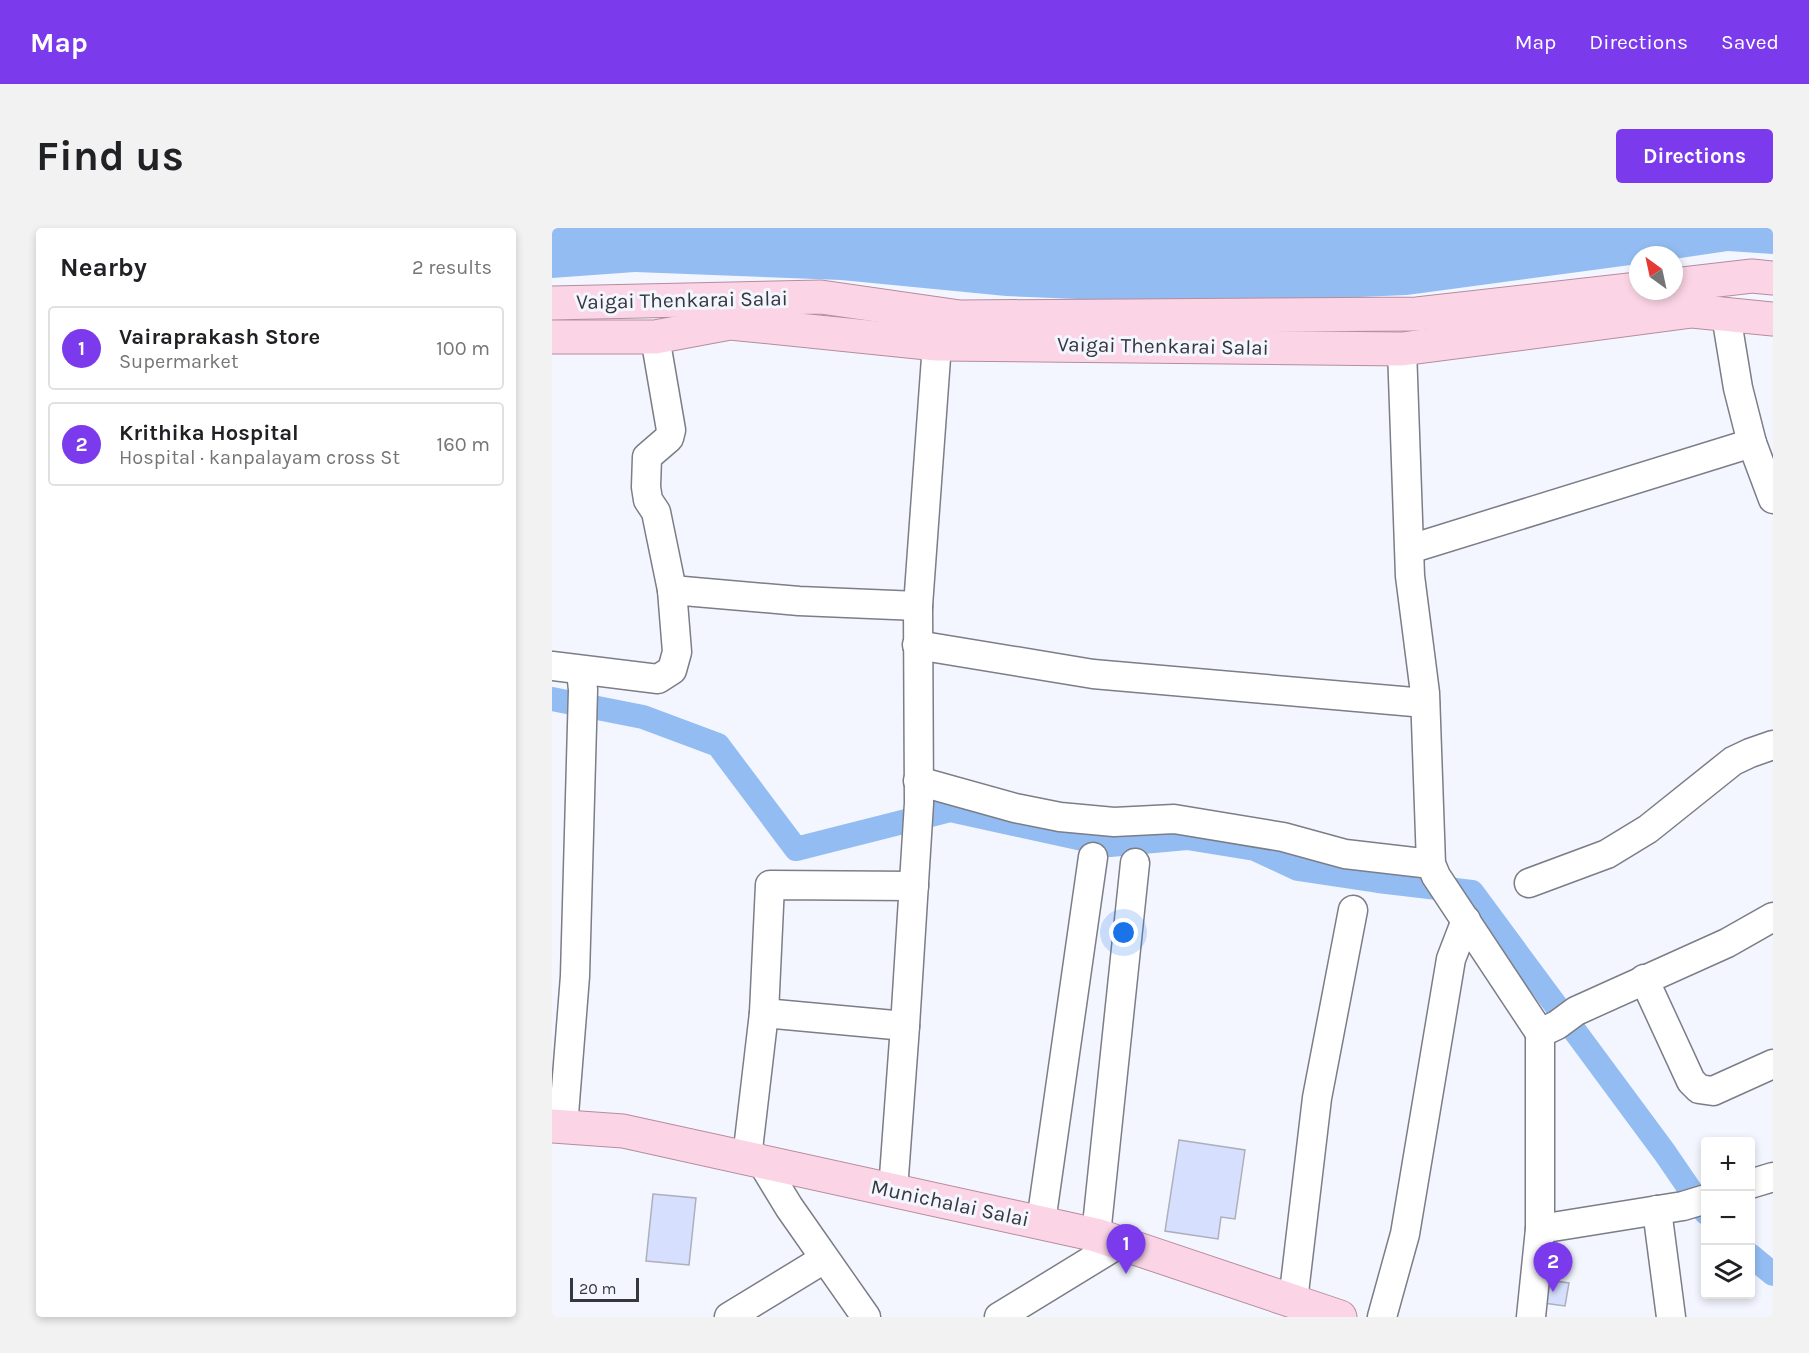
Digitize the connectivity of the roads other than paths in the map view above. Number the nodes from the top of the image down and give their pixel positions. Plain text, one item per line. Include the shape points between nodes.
1 (1773, 278) edge
2 (1683, 284) edge
3 (1629, 290) edge
4 (552, 303) edge
5 (1726, 315) junction
6 (1773, 319) edge
7 (655, 336) junction
8 (552, 337) edge
9 (937, 344) junction
10 (1402, 349) junction
11 (1752, 443) junction
12 (1773, 499) edge
13 (1410, 549) junction
14 (672, 591) junction
15 (918, 606) junction
16 (917, 645) junction
17 (552, 666) edge
18 (582, 692) junction
19 (1425, 703) junction
20 (1773, 746) edge
21 (919, 792) junction
22 (1093, 857) dead end
23 (1136, 863) dead end
24 (1434, 870) junction
25 (1529, 883) dead end
26 (914, 886) junction
27 (1353, 910) dead end
28 (1461, 912) junction
29 (1773, 917) edge
30 (1644, 979) junction
31 (764, 1012) junction
32 (1558, 1023) junction
33 (905, 1026) junction
34 (1773, 1064) edge
35 (557, 1127) edge
36 (754, 1160) junction
37 (1773, 1177) edge
38 (1755, 1182) edge
39 (893, 1190) junction
40 (1682, 1205) edge
41 (1041, 1222) junction
42 (1540, 1229) junction
43 (1108, 1239) junction
44 (824, 1259) junction
45 (1311, 1311) edge
46 (729, 1317) edge
47 (866, 1317) edge
48 (999, 1317) edge
49 (1382, 1317) edge
50 (1531, 1317) edge
51 (1671, 1317) edge

1 - 2 main road via 1752,276
3 - 4 main road, Vaigai Thenkarai Salai via 1405,314 960,317 821,297
5 - 6 main road, Vaigai Thenkarai Salai
5 - 10 main road, Vaigai Thenkarai Salai via 1692,311
5 - 11 street
7 - 8 main road, Vaigai Thenkarai Salai
7 - 9 main road, Vaigai Thenkarai Salai via 730,323
7 - 14 street via 671,430 669,438 647,457 646,487 656,512
9 - 10 main road, Vaigai Thenkarai Salai
9 - 15 street
10 - 13 street
11 - 12 street
11 - 13 street
13 - 19 street
14 - 15 street
14 - 18 street via 677,652 672,670 658,679
15 - 16 street
16 - 19 street via 1093,674
16 - 21 street
17 - 18 street
18 - 35 street via 575,976
19 - 24 street
20 - 25 street via 1733,761 1648,829 1607,854
21 - 24 street via 1060,817 1114,822 1174,819 1283,837 1346,854
21 - 26 street
22 - 41 street
23 - 43 street
24 - 28 street
26 - 31 street via 770,885
26 - 33 street
27 - 45 street via 1317,1098
28 - 32 street
28 - 49 street via 1405,1234
29 - 30 street via 1727,943
30 - 32 street
30 - 34 street via 1691,1081 1699,1089 1713,1091
31 - 33 street
31 - 36 street
32 - 42 street
33 - 39 street
35 - 36 main road, Munichalai Salai via 623,1131
36 - 39 main road, Munichalai Salai
36 - 44 street
37 - 38 street
39 - 41 main road, Munichalai Salai
40 - 42 street
40 - 51 street
41 - 43 main road, Munichalai Salai
42 - 50 street
43 - 45 main road, Munichalai Salai
43 - 48 street
44 - 46 street
44 - 47 street

